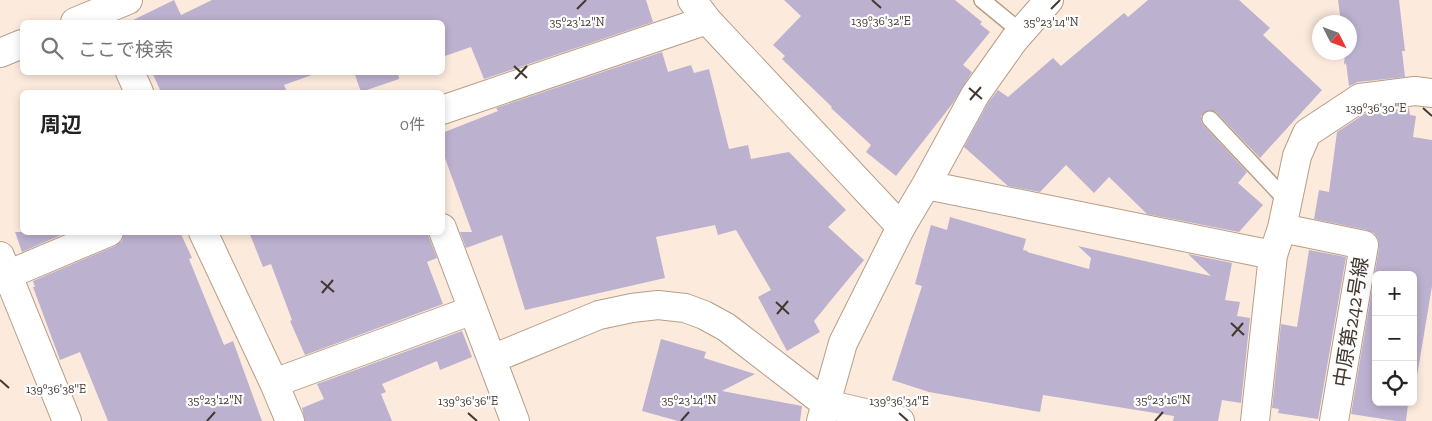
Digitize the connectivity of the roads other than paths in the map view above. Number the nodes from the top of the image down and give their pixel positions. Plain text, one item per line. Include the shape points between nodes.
1 (128, 0) edge
2 (982, 0) edge
3 (1048, 0) edge
4 (699, 10) edge
5 (105, 17) edge
6 (87, 20) edge
7 (1020, 32) junction
8 (20, 45) edge
9 (0, 54) edge
10 (131, 75) edge
11 (138, 90) edge
12 (1432, 93) edge
13 (445, 109) edge
14 (1210, 119) dead end
15 (926, 185) junction
16 (1285, 215) junction
17 (901, 227) junction
18 (101, 235) edge
19 (204, 235) edge
20 (445, 235) edge
21 (1273, 255) junction
22 (2, 270) edge
23 (473, 310) junction
24 (492, 359) junction
25 (274, 383) junction
26 (824, 413) edge
27 (67, 421) edge
28 (290, 421) edge
29 (516, 421) edge
30 (900, 421) edge
31 (1255, 421) edge
32 (1334, 421) edge

1 - 5 street
2 - 7 lane
3 - 7 street
4 - 13 street
4 - 17 street
5 - 6 street
7 - 15 street via 974,95
8 - 9 street
10 - 11 street
12 - 16 street via 1415,91 1360,98 1307,134 1297,156
14 - 16 lane
15 - 17 street
15 - 21 street
16 - 21 street
16 - 32 street, 中原第242号線 via 1364,245
17 - 26 street via 843,343
18 - 22 street
19 - 25 street
20 - 23 street
21 - 31 street
22 - 27 street
23 - 24 street
23 - 25 street
24 - 26 street via 599,315 658,305 685,308 726,327
24 - 29 street
25 - 28 street
26 - 30 street

